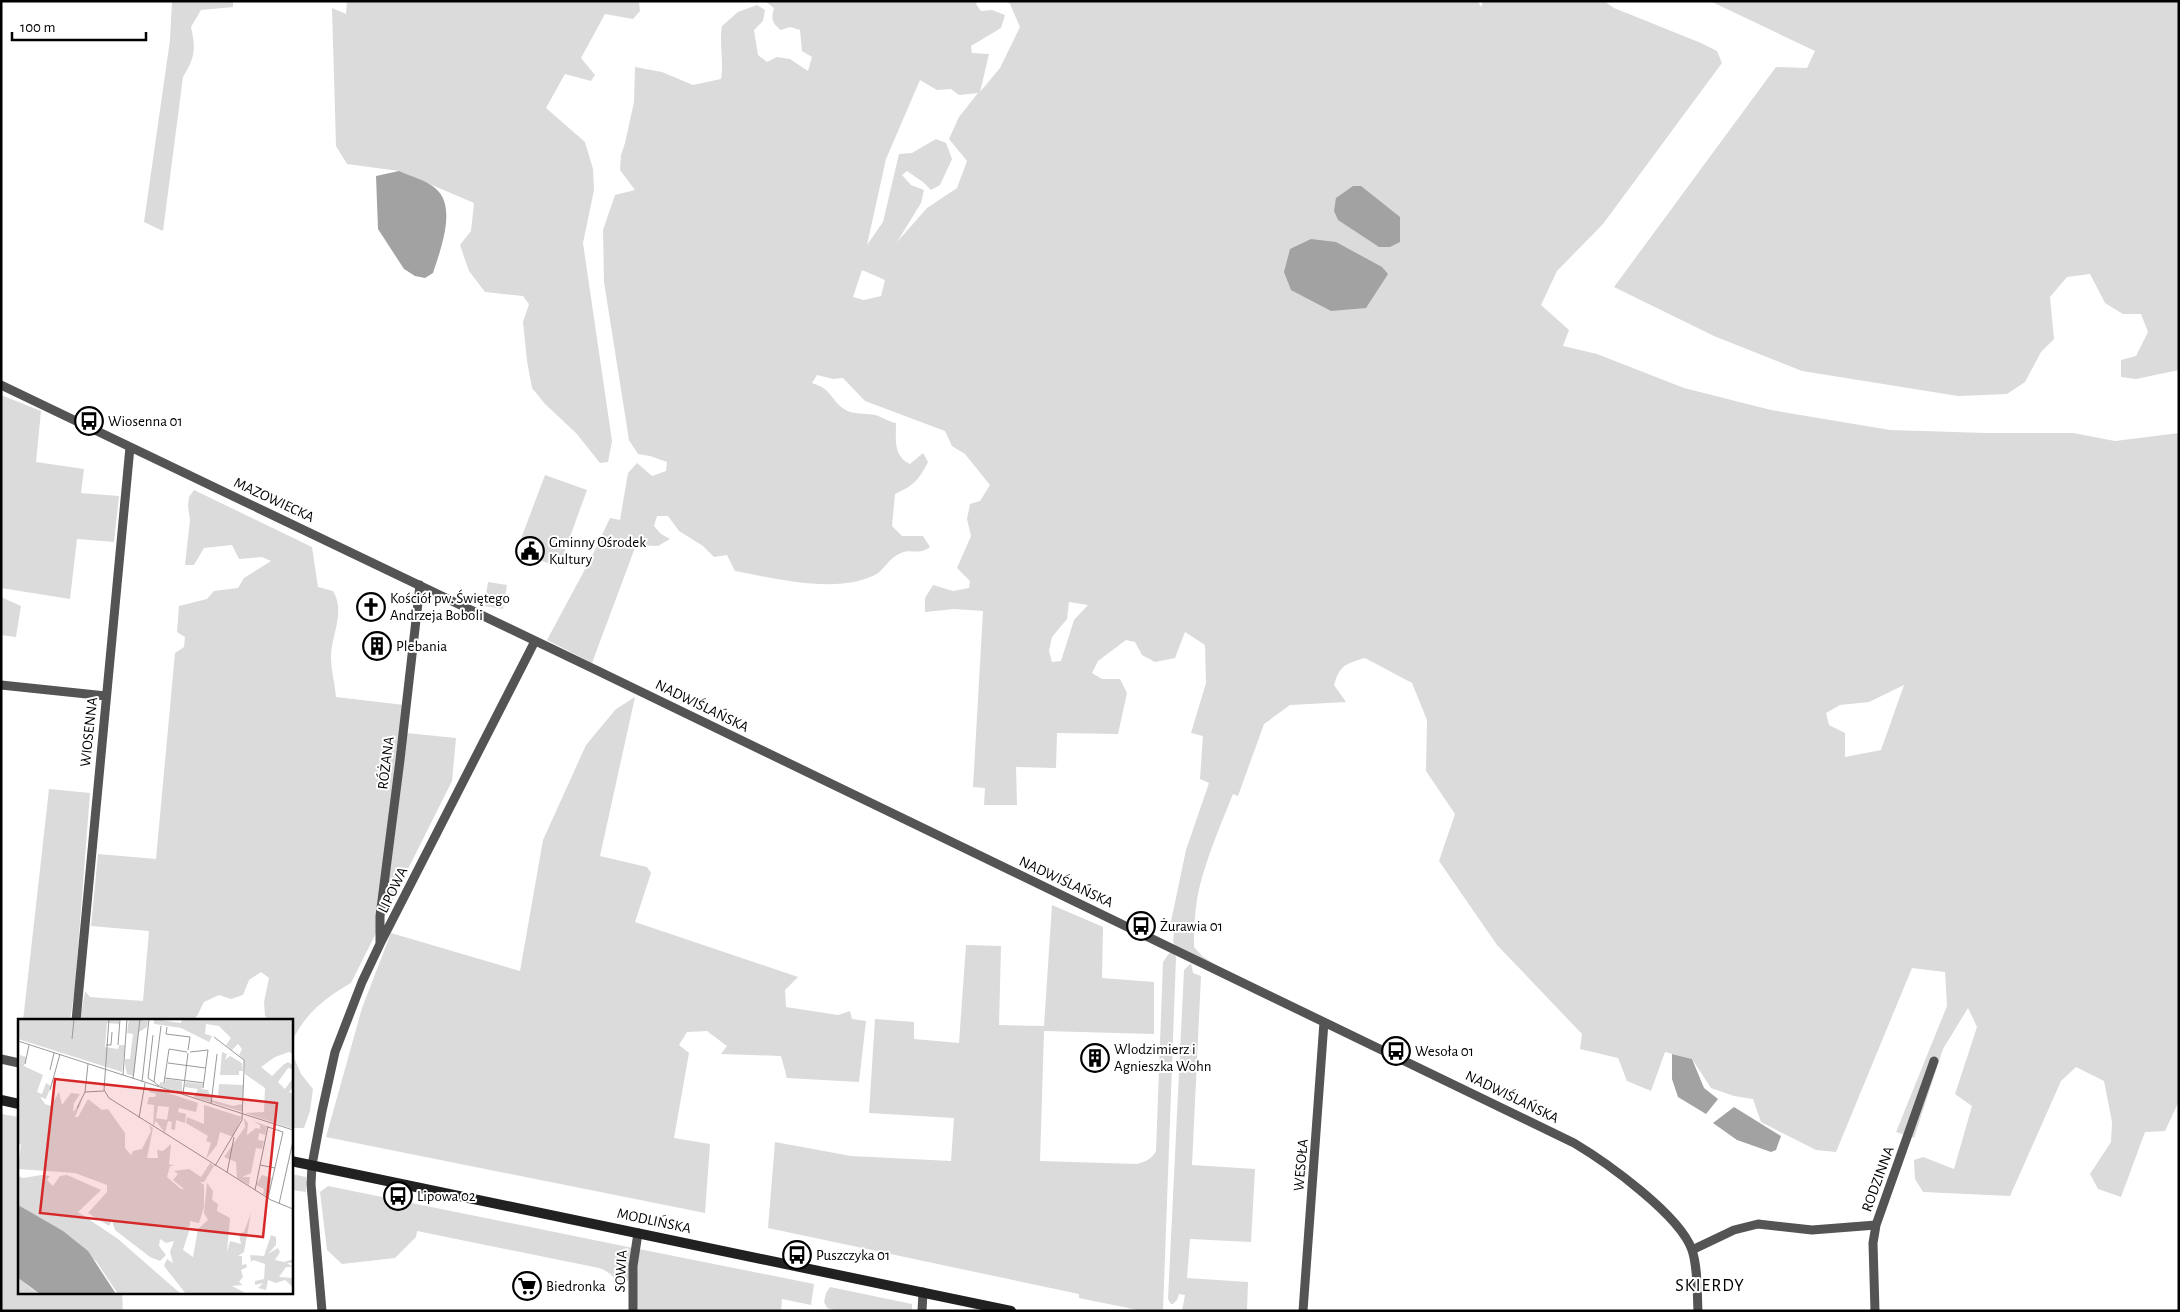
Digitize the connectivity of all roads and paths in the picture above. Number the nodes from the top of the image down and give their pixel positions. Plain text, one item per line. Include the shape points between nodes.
1 (1, 385) edge
2 (130, 447) junction
3 (420, 585) junction
4 (535, 641) junction
5 (1, 685) edge
6 (106, 696) junction
7 (380, 944) junction
8 (76, 1019) edge
9 (1324, 1022) junction
10 (1, 1059) edge
11 (1934, 1062) dead end
12 (18, 1063) edge
13 (1, 1100) edge
14 (18, 1104) edge
15 (292, 1161) edge
16 (312, 1165) junction
17 (1876, 1225) junction
18 (638, 1233) junction
19 (1692, 1250) junction
20 (923, 1292) junction
21 (322, 1311) edge
22 (634, 1311) edge
23 (922, 1311) edge
24 (1011, 1311) edge
25 (1303, 1311) edge
26 (1698, 1311) edge
27 (1875, 1311) edge

1 - 2 street, MAZOWIECKA
2 - 3 street, MAZOWIECKA
2 - 6 street, WIOSENNA
3 - 4 street, MAZOWIECKA
3 - 7 street, RÓŻANA via 380,916
4 - 7 street, LIPOWA
4 - 9 street, NADWIŚLAŃSKA
5 - 6 street
6 - 8 street, WIOSENNA
7 - 16 street, LIPOWA via 335,1052
9 - 19 street, NADWIŚLAŃSKA via 1510,1110 1594,1155 1673,1221
9 - 25 street, WESOŁA
10 - 12 street
11 - 17 street, RODZINNA
13 - 14 main road
15 - 16 main road, MODLIŃSKA
16 - 18 main road, MODLIŃSKA
16 - 21 street, LIPOWA
17 - 19 street via 1812,1230 1758,1224 1734,1230
17 - 27 street, RODZINNA via 1873,1243
18 - 20 main road, MODLIŃSKA
18 - 22 street, SOWIA via 633,1266
19 - 26 street, NADWIŚLAŃSKA
20 - 23 street
20 - 24 main road, MODLIŃSKA

